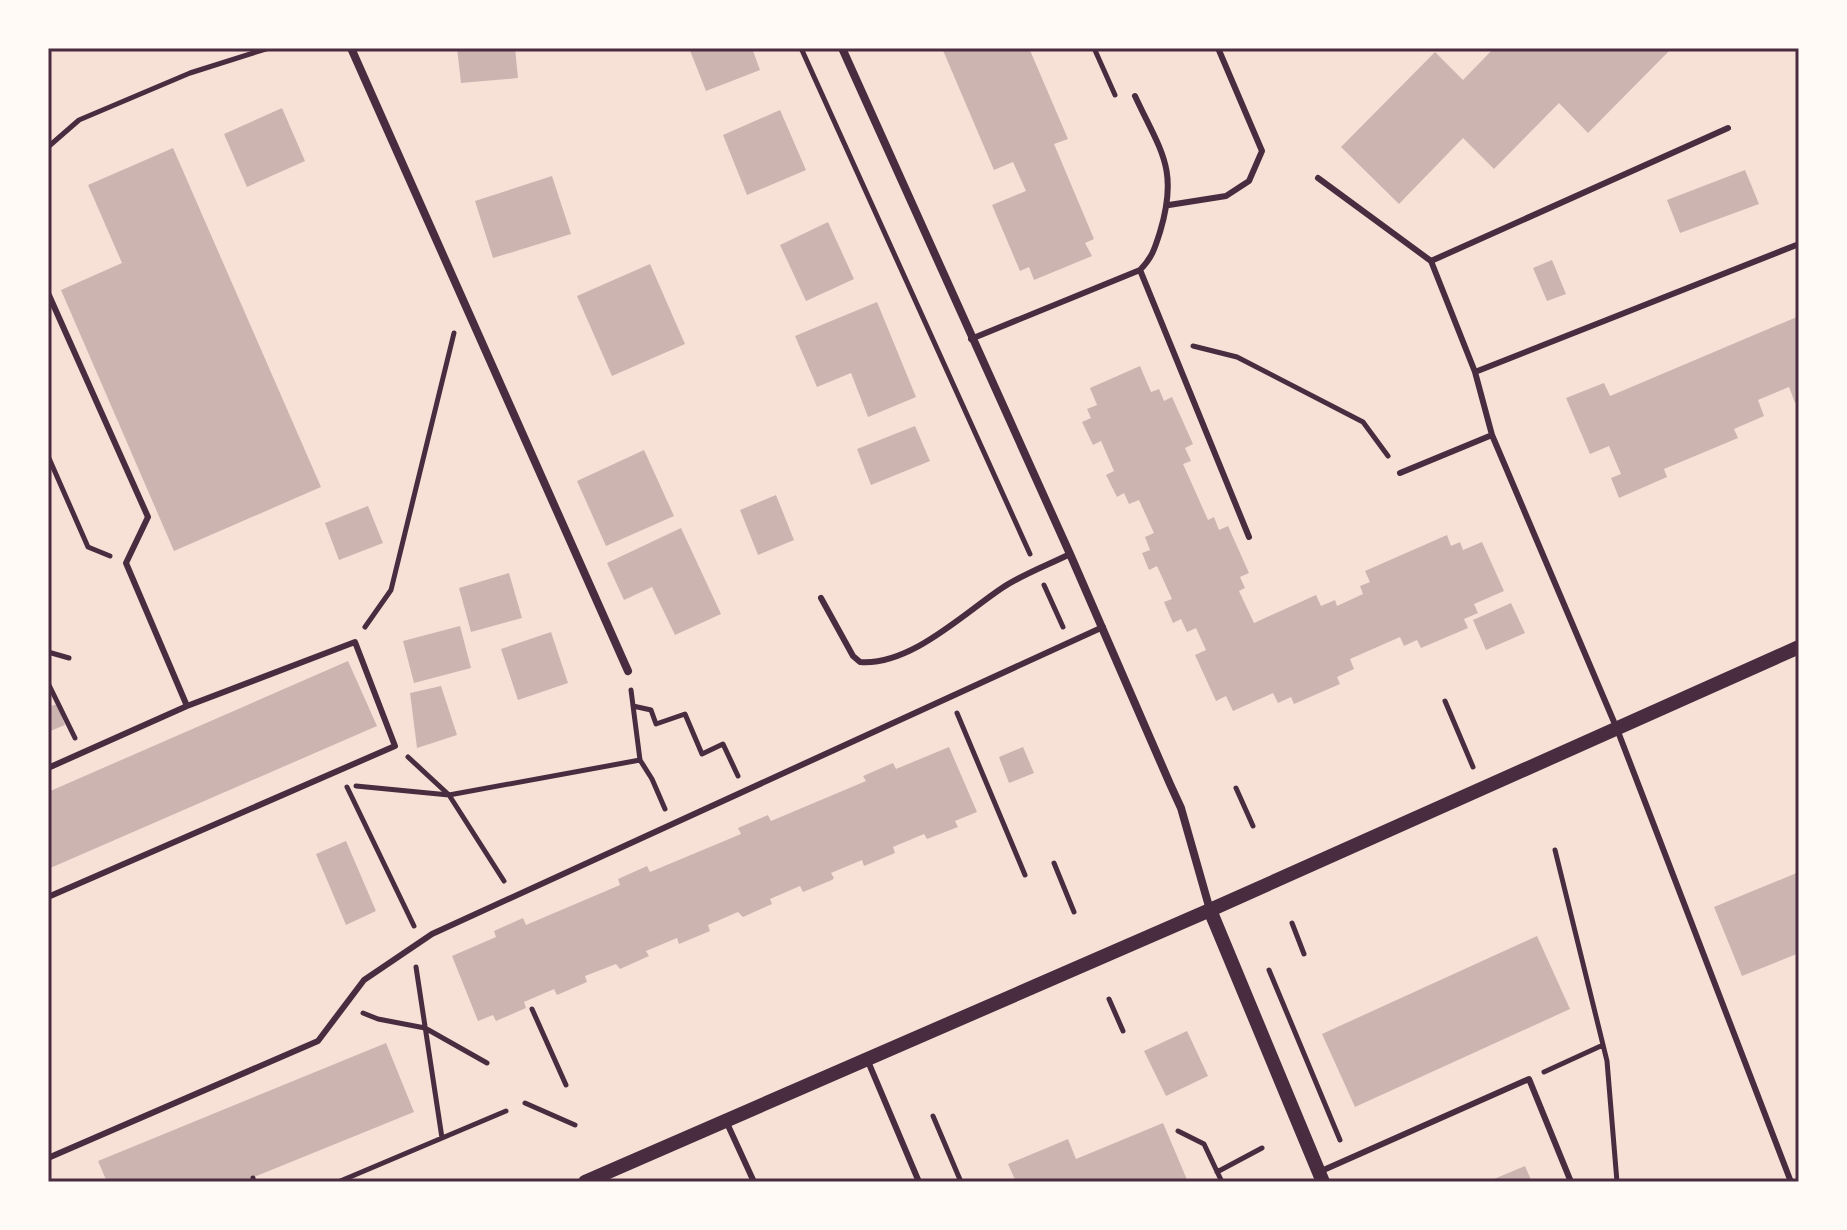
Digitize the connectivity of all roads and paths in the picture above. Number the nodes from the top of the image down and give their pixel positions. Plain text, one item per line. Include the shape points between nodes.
1 (269, 48) edge
2 (351, 48) edge
3 (801, 48) edge
4 (842, 48) edge
5 (1094, 48) edge
6 (1218, 48) edge
7 (1135, 96) joint
8 (1728, 128) dead end
9 (48, 147) edge
10 (1318, 178) dead end
11 (1169, 205) junction
12 (1799, 244) edge
13 (1431, 261) junction
14 (1140, 270) junction
15 (48, 293) edge
16 (462, 301) junction
17 (971, 339) junction
18 (1169, 340) junction
19 (1475, 372) junction
20 (1492, 435) junction
21 (48, 456) edge
22 (1400, 473) joint
23 (1249, 537) dead end
24 (1070, 554) junction
25 (126, 563) junction
26 (1037, 570) junction
27 (821, 598) dead end
28 (1103, 627) junction
29 (355, 642) junction
30 (1070, 643) junction
31 (1799, 647) edge
32 (48, 652) edge
33 (69, 658) dead end
34 (628, 671) joint
35 (48, 683) edge
36 (951, 697) junction
37 (1445, 701) dead end
38 (187, 706) junction
39 (633, 706) junction
40 (1617, 729) junction
41 (395, 746) junction
42 (82, 753) junction
43 (640, 760) junction
44 (48, 768) edge
45 (339, 770) junction
46 (312, 782) junction
47 (346, 785) junction
48 (1236, 788) dead end
49 (1482, 789) junction
50 (745, 791) junction
51 (449, 795) junction
52 (672, 824) junction
53 (1253, 826) dead end
54 (1555, 850) dead end
55 (1054, 863) dead end
56 (1025, 875) dead end
57 (48, 897) edge
58 (514, 897) junction
59 (1210, 910) junction
60 (1074, 912) dead end
61 (1292, 923) dead end
62 (420, 941) junction
63 (412, 946) junction
64 (1304, 954) dead end
65 (1269, 970) dead end
66 (1109, 999) dead end
67 (344, 1006) junction
68 (532, 1009) dead end
69 (425, 1028) junction
70 (1123, 1031) dead end
71 (1603, 1045) junction
72 (867, 1059) junction
73 (487, 1063) dead end
74 (1529, 1079) junction
75 (566, 1085) dead end
76 (525, 1103) dead end
77 (506, 1111) dead end
78 (933, 1116) dead end
79 (726, 1121) junction
80 (575, 1125) dead end
81 (1178, 1131) dead end
82 (442, 1138) junction
83 (1262, 1148) dead end
84 (48, 1158) edge
85 (1348, 1159) junction
86 (1217, 1172) junction
87 (1321, 1177) edge
88 (338, 1182) edge
89 (585, 1182) edge
90 (754, 1182) edge
91 (919, 1182) edge
92 (961, 1182) edge
93 (1222, 1182) edge
94 (1571, 1182) edge
95 (1617, 1182) edge
96 (1791, 1182) edge

1 - 9 path via 190,73 79,120
2 - 16 street
3 - 26 path
4 - 17 street
5 - 7 path via 1118,103
6 - 11 lane via 1262,151 1249,181 1226,196
7 - 11 lane via 1168,168
8 - 13 lane
10 - 13 lane
11 - 14 lane via 1152,258
12 - 19 lane
13 - 19 lane
14 - 17 lane
14 - 18 lane
15 - 25 lane via 148,517
16 - 29 path via 391,590
16 - 34 street
17 - 24 street
18 - 22 path via 1237,357 1363,422
18 - 23 lane
19 - 20 lane
20 - 22 lane
20 - 40 lane
21 - 25 path via 88,547
24 - 26 lane
24 - 28 street
25 - 38 lane
26 - 27 lane via 910,650 870,663 853,656
26 - 30 path
28 - 30 lane
28 - 59 street via 1181,808
29 - 38 lane
29 - 41 lane
30 - 36 lane
31 - 40 street
32 - 33 path
34 - 39 path
35 - 42 path
36 - 50 lane
36 - 56 path
37 - 49 path
38 - 42 lane
39 - 43 path
39 - 50 path via 651,710 656,724 685,714 702,754 723,744
40 - 49 street
40 - 96 lane
41 - 45 lane
41 - 51 path
42 - 44 lane
43 - 51 path
43 - 52 path
45 - 46 lane
45 - 47 path
46 - 47 path
46 - 57 lane
47 - 51 path
47 - 62 path
48 - 53 path
49 - 59 street
50 - 52 lane
51 - 58 path
52 - 58 lane
54 - 71 path
55 - 60 path
58 - 62 lane
59 - 72 street
59 - 87 street
61 - 64 path
62 - 63 lane
63 - 67 lane via 364,980
63 - 69 path
65 - 85 path
66 - 70 path
67 - 69 path
67 - 84 lane via 318,1041
68 - 75 path
69 - 73 path
69 - 82 path
71 - 74 path
71 - 95 path
72 - 79 street
72 - 91 lane
74 - 85 lane
74 - 94 lane
76 - 80 path
77 - 82 path
78 - 92 path
79 - 89 street
79 - 90 lane
81 - 86 path via 1204,1144
82 - 88 path
83 - 86 path
85 - 87 lane
86 - 93 path

